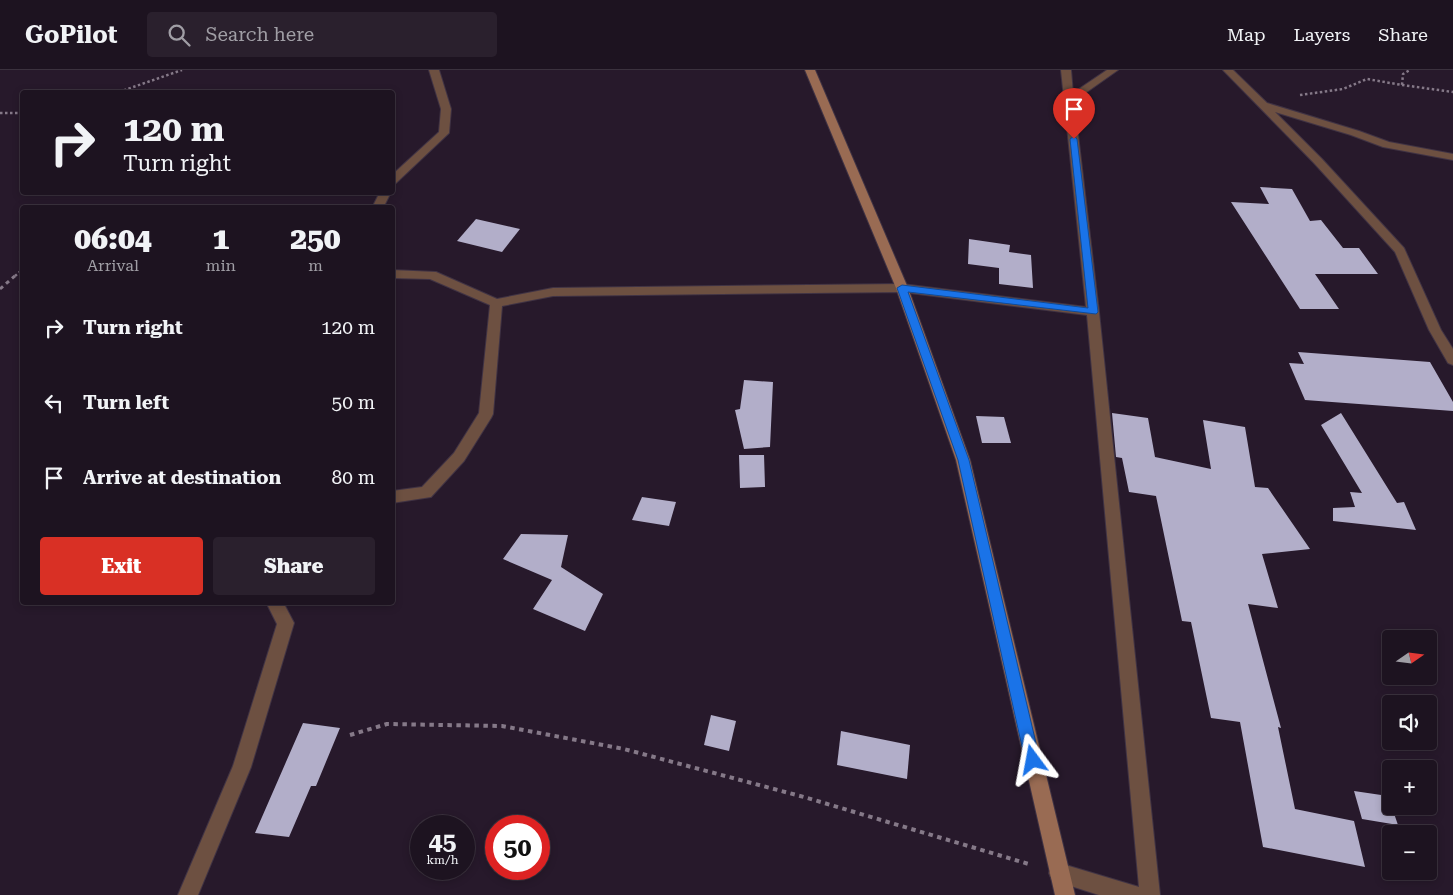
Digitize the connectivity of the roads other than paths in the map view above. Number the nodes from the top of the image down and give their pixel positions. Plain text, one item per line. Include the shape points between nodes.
1 (434, 70) edge
2 (810, 70) edge
3 (1066, 70) edge
4 (1113, 70) edge
5 (1228, 70) edge
6 (1069, 100) junction
7 (1263, 105) junction
8 (1453, 157) edge
9 (395, 178) edge
10 (395, 274) edge
11 (902, 288) junction
12 (496, 303) junction
13 (1093, 312) junction
14 (1453, 360) edge
15 (395, 497) edge
16 (276, 605) edge
17 (1059, 873) junction
18 (188, 895) edge
19 (1065, 895) edge
20 (1134, 895) edge
21 (1150, 895) edge

1 - 9 street via 446,109 444,133
2 - 11 main road
3 - 6 street
4 - 6 street
5 - 7 street
6 - 13 street
7 - 8 street via 1387,146
7 - 14 street via 1400,251
10 - 12 street via 432,275
11 - 12 street via 553,292
11 - 13 street
11 - 17 main road via 963,460
12 - 15 street via 486,414 459,457 426,493
13 - 21 street
16 - 18 street via 286,623 242,767
17 - 19 main road
17 - 20 street

